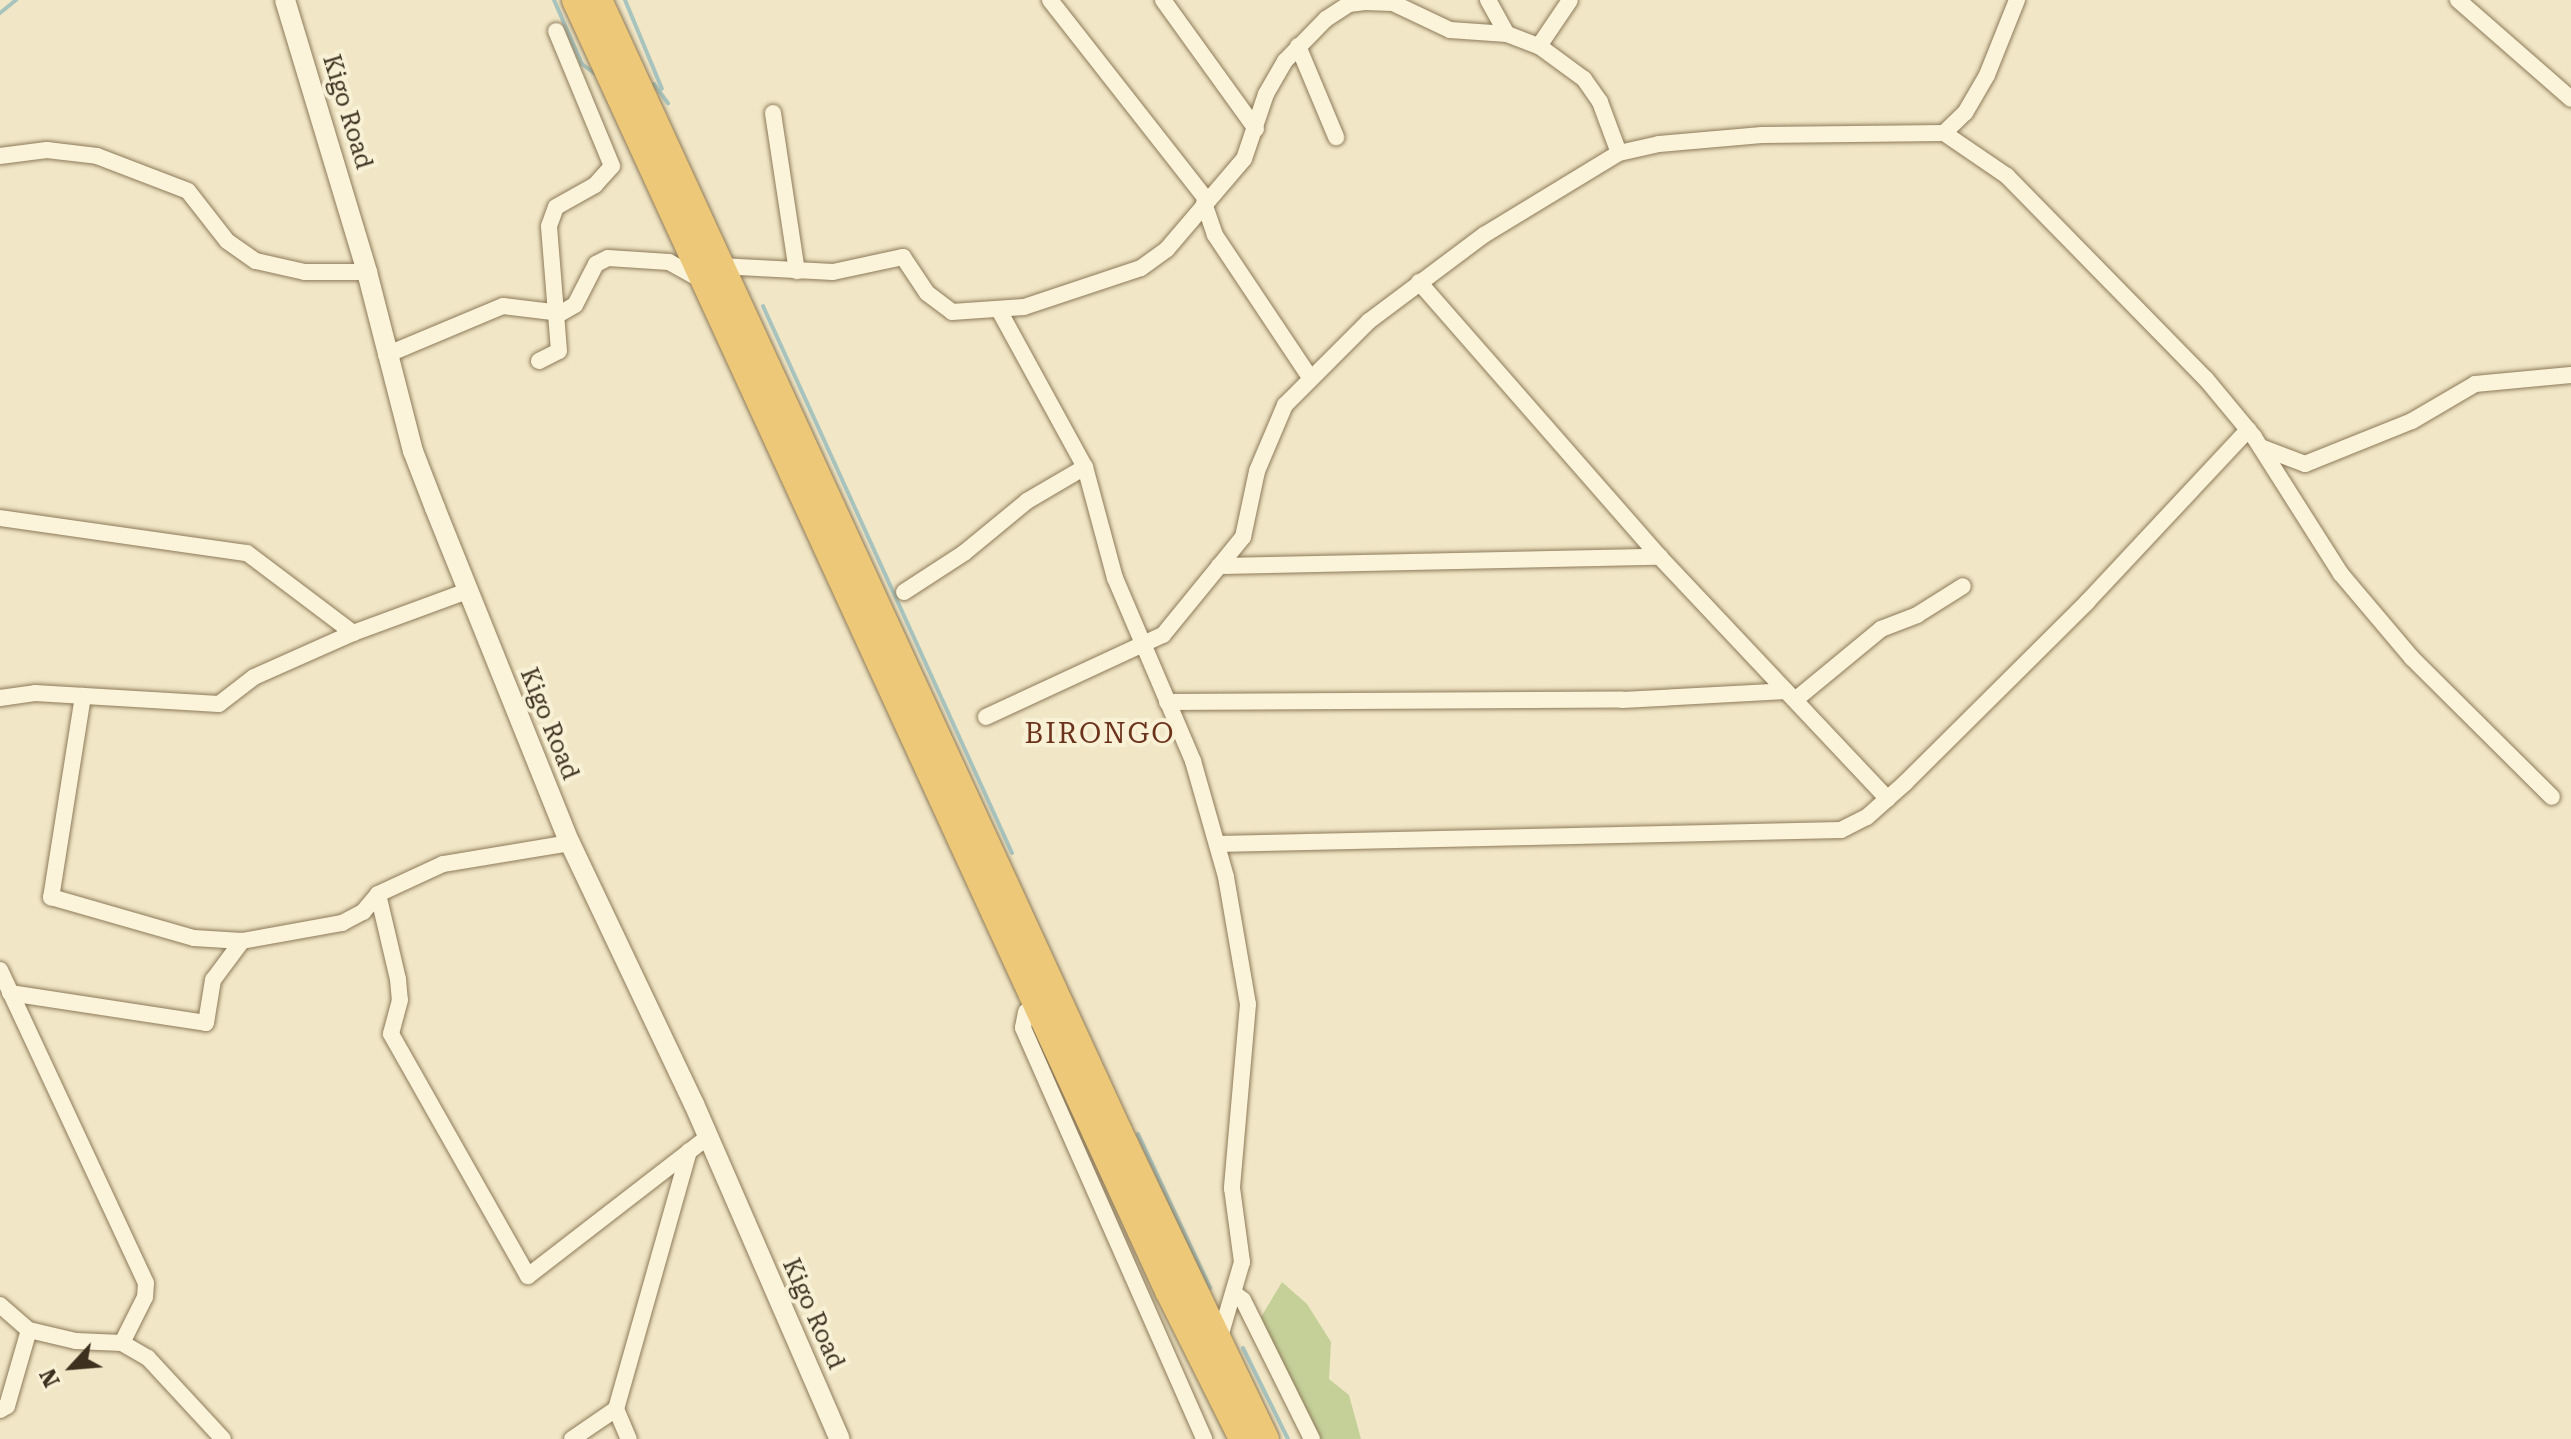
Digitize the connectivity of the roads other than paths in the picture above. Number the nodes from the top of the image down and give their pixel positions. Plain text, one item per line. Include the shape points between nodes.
1 (285, 0) edge
2 (575, 0) edge
3 (599, 0) edge
4 (1050, 0) edge
5 (1163, 0) edge
6 (1488, 0) edge
7 (1570, 0) edge
8 (2017, 0) edge
9 (2458, 0) edge
10 (556, 31) dead end
11 (1507, 34) junction
12 (1298, 46) junction
13 (1539, 46) junction
14 (2571, 99) edge
15 (773, 113) dead end
16 (1256, 129) junction
17 (1944, 133) junction
18 (1336, 137) dead end
19 (1619, 153) junction
20 (0, 156) edge
21 (1206, 202) junction
22 (679, 224) junction
23 (669, 262) junction
24 (756, 269) junction
25 (797, 271) junction
26 (367, 272) junction
27 (713, 274) junction
28 (1419, 282) junction
29 (734, 296) junction
30 (1000, 312) junction
31 (555, 315) junction
32 (386, 355) junction
33 (539, 361) dead end
34 (2571, 375) edge
35 (1309, 376) junction
36 (2248, 430) junction
37 (2260, 446) junction
38 (1085, 467) junction
39 (0, 518) edge
40 (1660, 557) junction
41 (1219, 566) junction
42 (1963, 586) dead end
43 (467, 591) junction
44 (904, 592) dead end
45 (353, 633) junction
46 (1144, 647) junction
47 (83, 696) junction
48 (1790, 696) junction
49 (0, 698) edge
50 (1167, 702) junction
51 (986, 717) dead end
52 (2552, 797) dead end
53 (1888, 799) junction
54 (570, 843) junction
55 (1217, 844) junction
56 (378, 894) junction
57 (242, 941) junction
58 (0, 970) edge
59 (10, 993) junction
60 (1036, 1003) junction
61 (708, 1137) junction
62 (689, 1151) junction
63 (1196, 1293) junction
64 (1235, 1294) junction
65 (0, 1305) edge
66 (29, 1330) junction
67 (1219, 1340) junction
68 (122, 1343) junction
69 (616, 1409) junction
70 (0, 1410) edge
71 (223, 1439) edge
72 (572, 1439) edge
73 (629, 1439) edge
74 (840, 1439) edge
75 (1204, 1439) edge
76 (1242, 1439) edge
77 (1266, 1439) edge
78 (1312, 1439) edge

1 - 26 street, Kigo Road
2 - 22 highway
3 - 27 highway
4 - 21 street
5 - 16 street
6 - 11 street
7 - 13 street
8 - 17 street via 1987,75 1965,113
9 - 14 street
10 - 31 street via 612,166 595,185 556,207 549,226
11 - 12 street via 1450,30 1393,3 1365,2 1338,10
11 - 13 street
12 - 16 street via 1274,77
12 - 18 street
13 - 19 street via 1584,79 1600,102
15 - 25 street
16 - 21 street via 1244,159
17 - 19 street via 1689,139
17 - 36 street via 2007,176 2181,352
19 - 28 street via 1484,235
20 - 26 street via 47,150 97,156 188,191 227,241 256,261 305,272
21 - 30 street via 1167,249 1141,268
21 - 35 street via 1215,235
22 - 23 street
22 - 27 highway
23 - 27 street
23 - 31 street via 601,260 575,305
24 - 25 street
24 - 27 street
24 - 29 street
25 - 30 street via 842,272 903,257 940,306 952,312
26 - 32 street, Kigo Road
27 - 29 highway
27 - 60 highway
28 - 35 street
28 - 40 street
29 - 63 highway
30 - 38 street
31 - 32 street via 503,306
31 - 33 street via 559,351
32 - 43 street, Kigo Road via 413,451
34 - 37 street via 2475,384 2412,421 2305,464
35 - 41 street via 1273,428 1243,537
36 - 37 street
36 - 53 street via 2087,602
37 - 52 street via 2341,574 2412,658
38 - 44 street via 1027,501 964,553
38 - 46 street via 1115,578
39 - 45 street via 247,553
40 - 41 street
40 - 48 street
41 - 46 street via 1163,635
42 - 48 street via 1917,615 1881,629
43 - 45 street
43 - 54 street, Kigo Road
45 - 47 street via 254,677 219,704
46 - 50 street
46 - 51 street via 1099,661
47 - 49 street via 35,693
47 - 57 street via 51,897 194,938
48 - 50 street
48 - 53 street
50 - 55 street via 1193,761
53 - 55 street via 1841,830
54 - 56 street via 443,864
54 - 61 street, Kigo Road
55 - 64 street via 1248,1004 1232,1188 1242,1262
56 - 57 street via 363,912 342,923
56 - 62 street via 400,1000 391,1034 528,1276
57 - 59 street via 213,980 206,1023
58 - 59 street
59 - 68 street via 147,1286
60 - 75 street via 1026,1012 1023,1028 1146,1318
60 - 76 highway
61 - 62 street
61 - 74 street, Kigo Road
62 - 69 street
63 - 64 street via 1216,1300
63 - 67 highway
64 - 67 street
64 - 78 street via 1243,1300
65 - 66 street
66 - 68 street via 76,1341
66 - 70 street via 7,1406
67 - 77 highway
68 - 71 street via 166,1374
69 - 72 street
69 - 73 street

